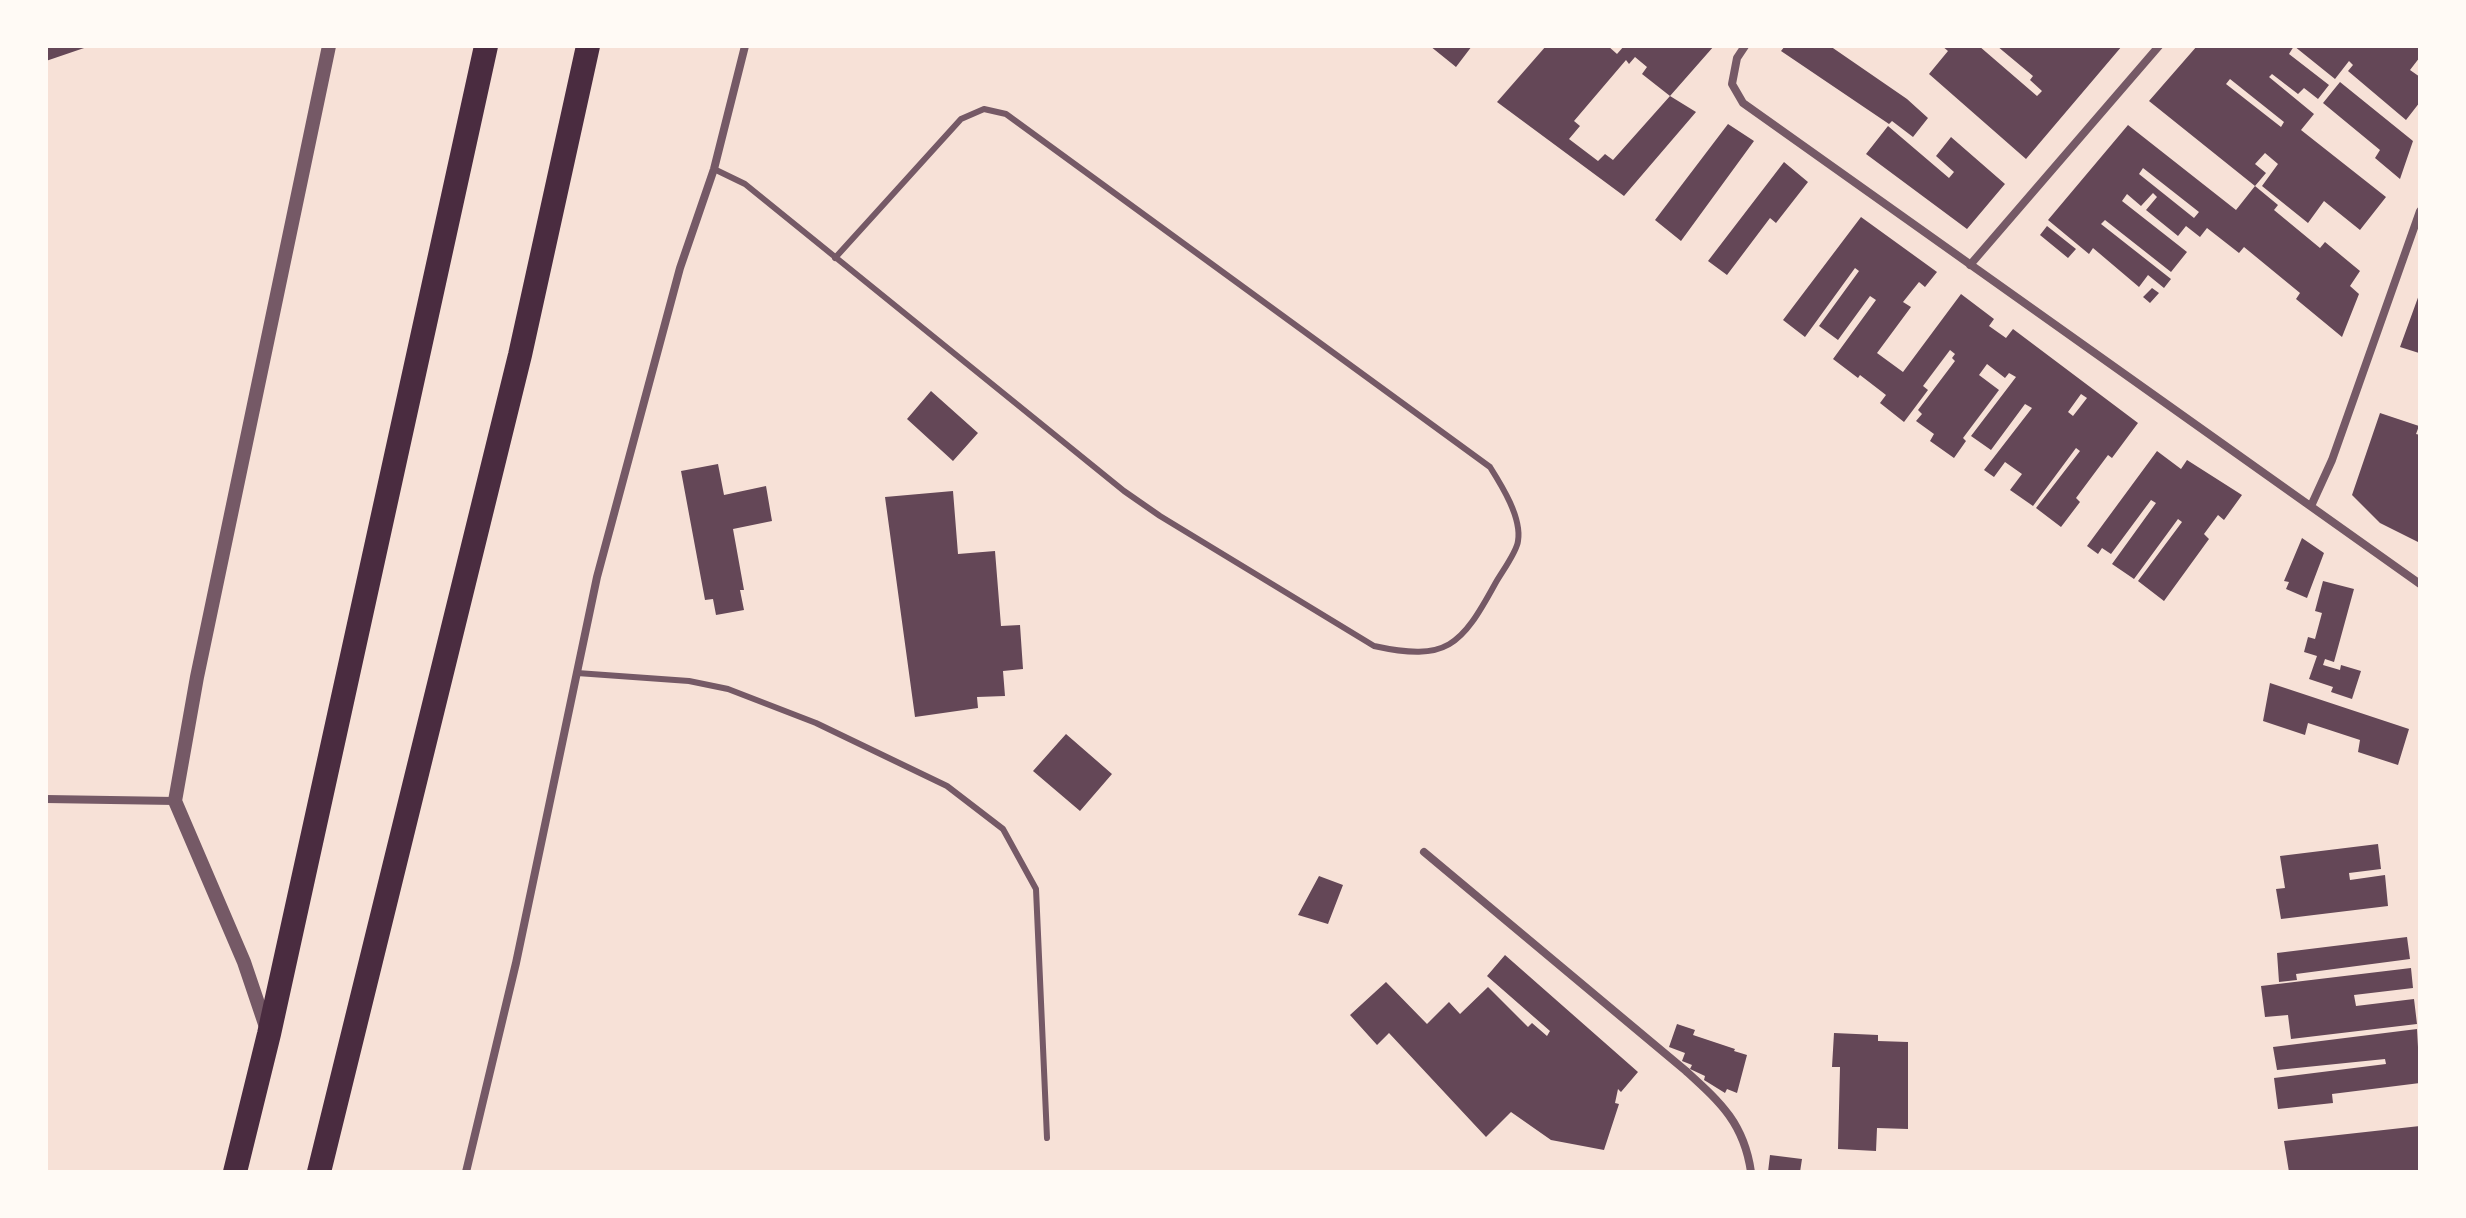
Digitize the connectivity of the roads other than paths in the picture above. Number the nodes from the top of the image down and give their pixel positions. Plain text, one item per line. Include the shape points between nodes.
1 (329, 46) edge
2 (486, 46) edge
3 (588, 46) edge
4 (745, 46) edge
5 (1745, 46) edge
6 (2159, 46) edge
7 (714, 169) junction
8 (2420, 211) edge
9 (835, 258) junction
10 (1970, 265) junction
11 (2311, 506) junction
12 (2420, 584) edge
13 (577, 673) junction
14 (46, 799) edge
15 (175, 801) junction
16 (1424, 852) dead end
17 (269, 1034) junction
18 (1047, 1138) dead end
19 (235, 1172) edge
20 (319, 1172) edge
21 (466, 1172) edge
22 (1751, 1172) edge

1 - 15 street
2 - 17 highway
3 - 20 highway via 520,355
4 - 7 street
5 - 10 street via 1732,84 1743,103
6 - 10 street
7 - 9 lane via 745,184
7 - 13 street via 676,284 597,577
8 - 11 street
9 - 9 lane via 961,119 984,109 1006,114 1490,467 1505,491 1519,542 1473,624 1451,644 1406,653 1374,646 1124,491
10 - 11 street
11 - 12 street
13 - 18 lane via 728,689 816,723 947,786 1003,829 1036,889
13 - 21 street
14 - 15 street
15 - 17 street
16 - 22 street via 1726,1108 1748,1152
17 - 19 highway

